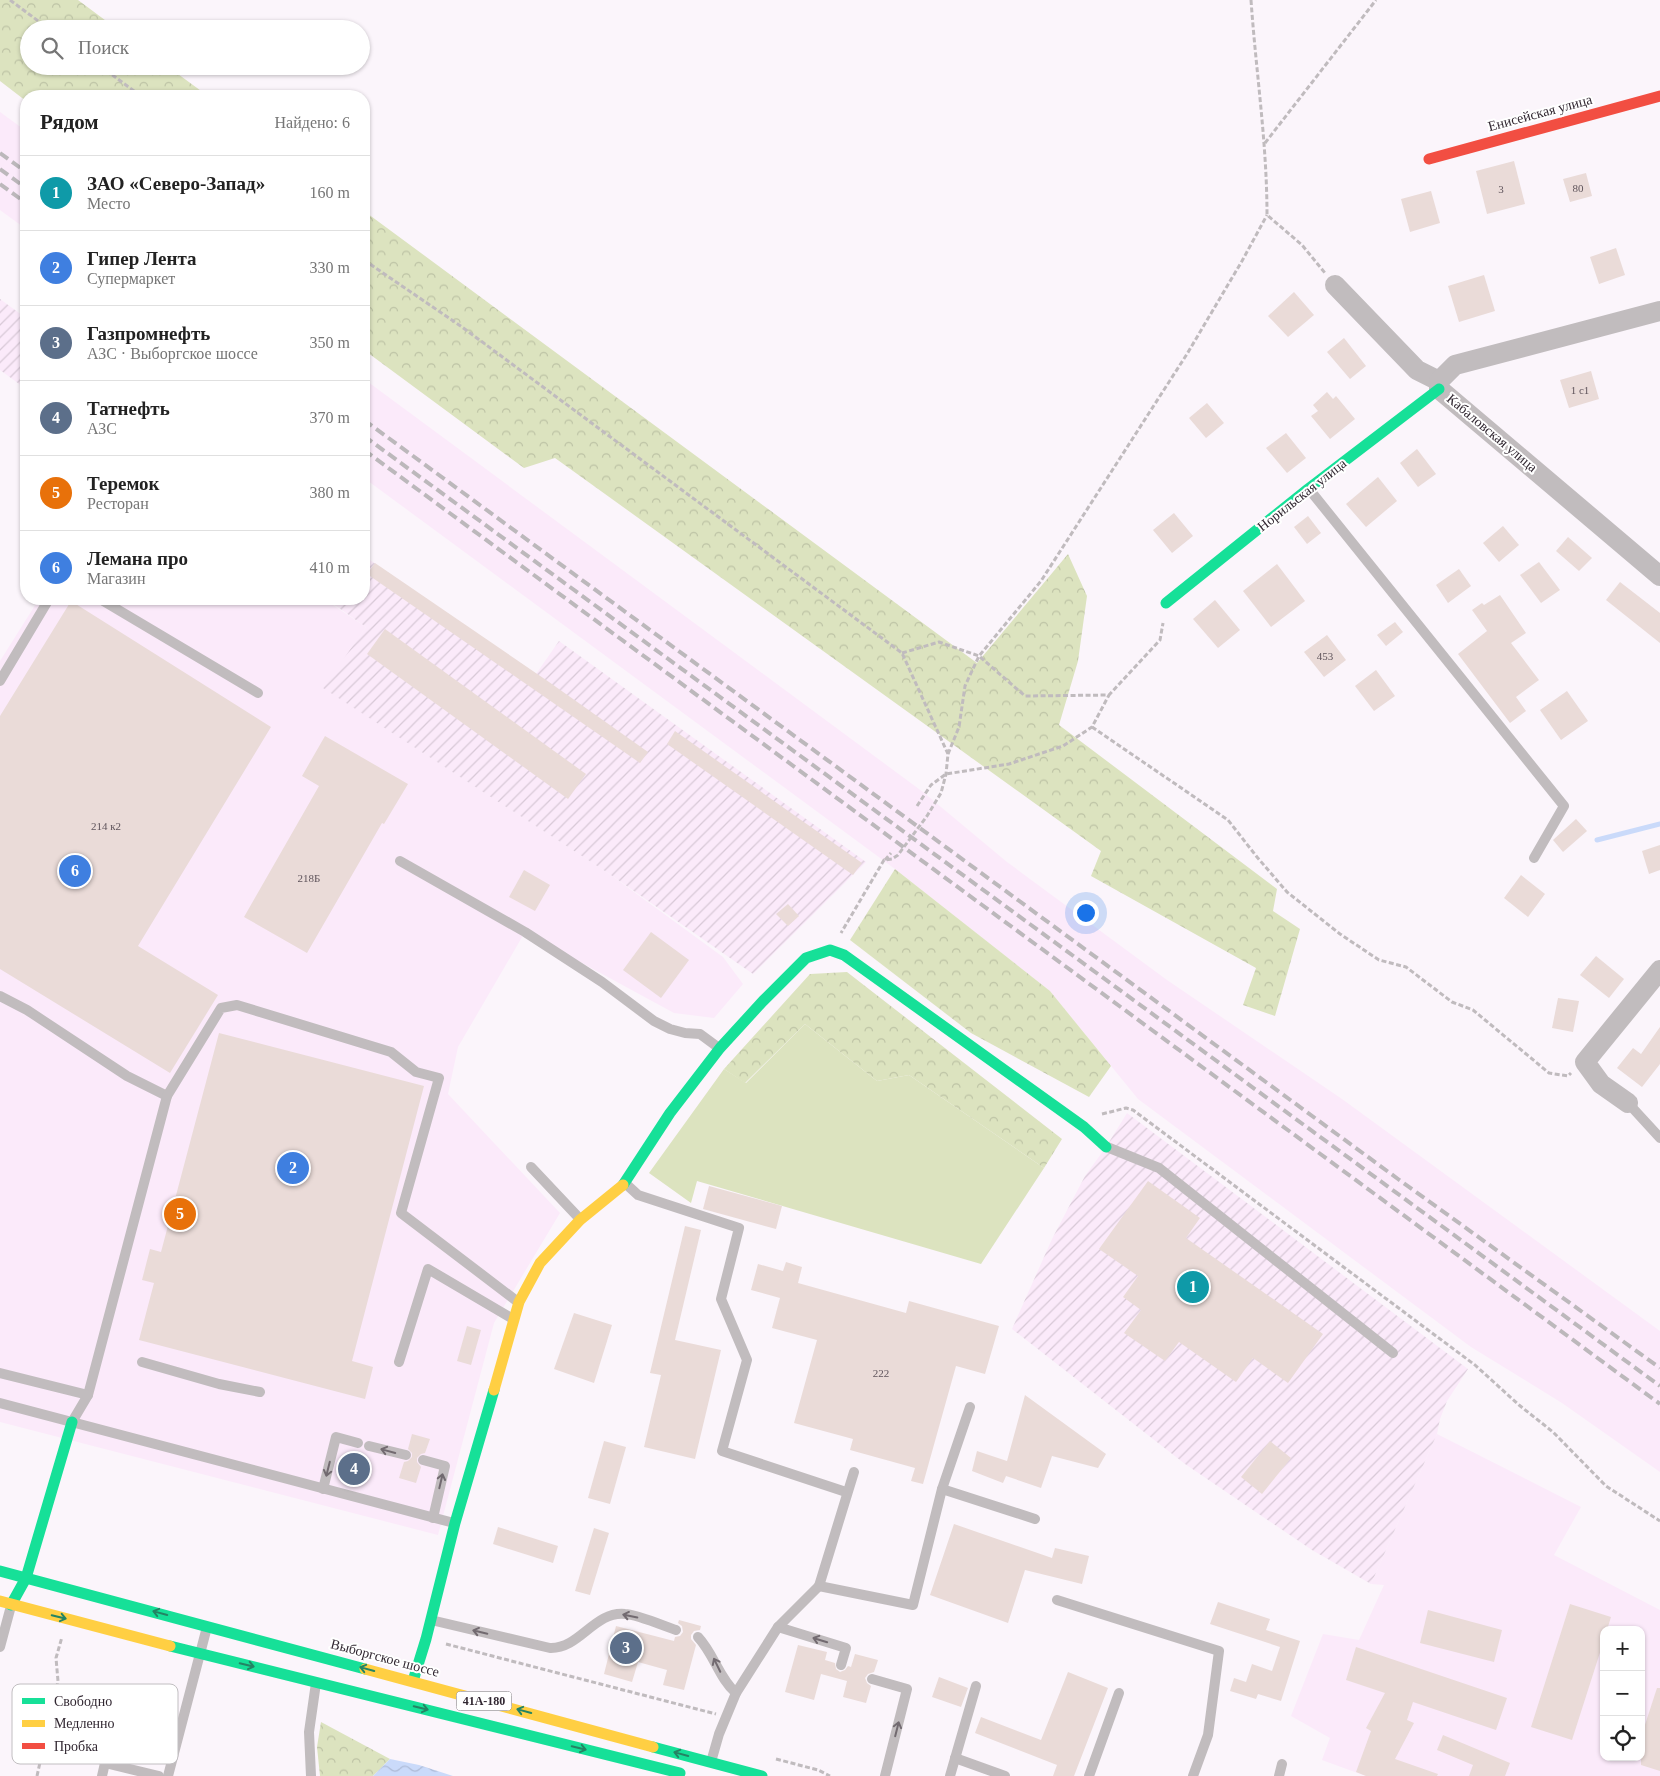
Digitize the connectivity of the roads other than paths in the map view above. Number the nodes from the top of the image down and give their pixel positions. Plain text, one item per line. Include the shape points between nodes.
1 (1660, 96) edge
2 (1428, 159) dead end
3 (1335, 285) road end
4 (1660, 311) edge
5 (1439, 385) junction
6 (1308, 489) junction
7 (1657, 569) edge
8 (1166, 603) road end
9 (46, 605) edge
10 (110, 605) edge
11 (0, 681) edge
12 (258, 693) dead end
13 (1534, 858) dead end
14 (400, 861) dead end
15 (1660, 970) edge
16 (0, 996) edge
17 (720, 1048) junction
18 (168, 1096) junction
19 (1628, 1103) joint
20 (1660, 1138) edge
21 (1106, 1146) joint
22 (531, 1167) dead end
23 (625, 1183) junction
24 (580, 1220) junction
25 (519, 1302) junction
26 (514, 1320) junction
27 (1392, 1353) dead end
28 (142, 1362) dead end
29 (399, 1362) dead end
30 (0, 1373) edge
31 (260, 1392) dead end
32 (88, 1395) junction
33 (0, 1403) edge
34 (970, 1407) dead end
35 (72, 1422) junction
36 (358, 1443) dead end
37 (369, 1446) dead end
38 (406, 1456) dead end
39 (423, 1460) dead end
40 (854, 1472) dead end
41 (323, 1489) junction
42 (942, 1489) junction
43 (846, 1492) junction
44 (433, 1518) junction
45 (1035, 1519) dead end
46 (455, 1523) junction
47 (0, 1571) edge
48 (26, 1578) junction
49 (819, 1586) junction
50 (1057, 1600) dead end
51 (6, 1603) edge
52 (430, 1620) junction
53 (207, 1626) junction
54 (778, 1627) junction
55 (676, 1630) dead end
56 (698, 1637) dead end
57 (0, 1648) edge
58 (199, 1654) junction
59 (841, 1664) dead end
60 (872, 1679) dead end
61 (413, 1681) junction
62 (316, 1682) junction
63 (976, 1686) dead end
64 (736, 1693) junction
65 (1119, 1693) dead end
66 (178, 1737) edge
67 (955, 1758) junction
68 (711, 1762) junction
69 (109, 1764) edge
70 (1282, 1764) dead end
71 (665, 1773) edge
72 (159, 1776) edge
73 (311, 1776) edge
74 (692, 1776) edge
75 (762, 1776) edge
76 (885, 1776) edge
77 (950, 1776) edge
78 (1005, 1776) edge
79 (1089, 1776) edge
80 (1192, 1776) edge
81 (1278, 1776) edge

1 - 2 street, Енисейская улица
3 - 5 street, Кабаловская улица via 1417,370
4 - 5 street, Норильская улица via 1455,365
5 - 6 street, Норильская улица
5 - 7 street, Кабаловская улица
6 - 8 street, Норильская улица
6 - 13 lane via 1564,806
9 - 11 lane
10 - 12 lane
14 - 17 lane via 525,932 602,982 654,1021 678,1031 700,1034
15 - 19 street via 1585,1062 1601,1084
16 - 18 lane via 27,1010 127,1076
17 - 21 street via 806,958 830,950 844,956 1080,1124
17 - 23 street via 670,1113
18 - 25 lane via 221,1008 237,1005 391,1052 416,1072 439,1078 402,1213
18 - 32 lane
19 - 20 lane
21 - 27 lane via 1159,1168
22 - 24 lane
23 - 24 street
23 - 43 lane via 638,1195 739,1228 721,1299 747,1360 722,1451
24 - 25 street via 540,1263
25 - 26 street
26 - 29 lane via 428,1269
26 - 46 street
28 - 31 lane
30 - 32 lane
32 - 35 lane
33 - 35 lane
34 - 42 lane
35 - 41 lane
35 - 48 street
36 -> 41 lane via 336,1437
38 -> 37 lane
44 -> 39 lane via 445,1466
40 - 43 lane
41 - 44 lane
42 - 45 lane
42 - 49 lane via 912,1605
43 - 49 lane
44 - 46 lane
46 - 52 street
47 - 48 street, Выборгское шоссе / 41А-180
48 - 51 street
53 -> 48 street, Выборгское шоссе / 41А-180
49 - 54 lane
50 - 80 lane via 1219,1651 1208,1735
51 - 57 lane
51 -> 58 street, 41А-180
55 -> 52 lane via 625,1614 613,1615 599,1621 568,1646 550,1648
52 - 61 street
53 - 58 lane
61 -> 53 street, Выборгское шоссе / 41А-180
59 -> 54 lane via 846,1648
54 - 64 lane
64 -> 56 lane
58 -> 62 street, 41А-180
58 - 66 lane
76 -> 60 lane via 908,1688
68 -> 61 street, Выборгское шоссе / 41А-180
62 -> 71 street, 41А-180
62 - 73 lane via 309,1732
63 - 67 lane
64 - 68 lane
65 - 79 lane
67 - 77 lane
67 - 78 lane
68 - 75 street, Выборгское шоссе / 41А-180
69 - 72 lane
70 - 81 lane
71 - 74 street, 41А-180

